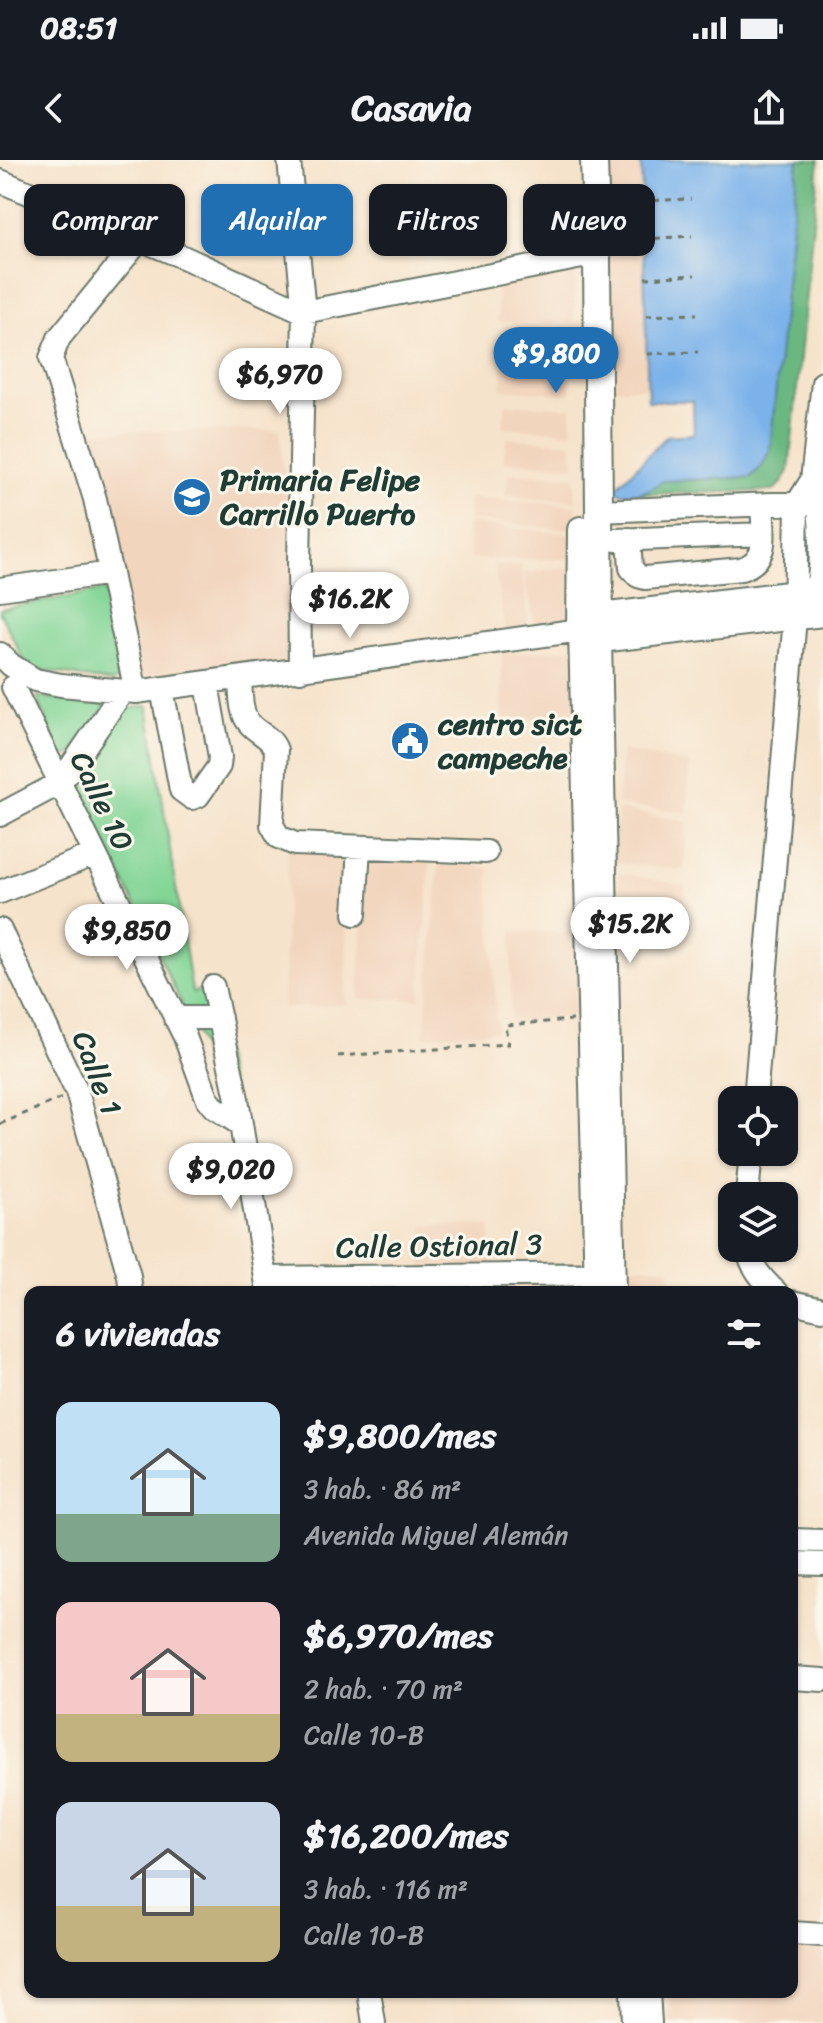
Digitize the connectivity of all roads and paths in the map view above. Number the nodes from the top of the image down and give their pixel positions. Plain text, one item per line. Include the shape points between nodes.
1 (289, 160) edge
2 (579, 160) edge
3 (594, 160) edge
4 (0, 181) edge
5 (24, 191) edge
6 (691, 199) dead end
7 (655, 200) edge
8 (692, 236) dead end
9 (655, 238) edge
10 (126, 256) edge
11 (178, 256) edge
12 (590, 257) junction
13 (695, 275) dead end
14 (645, 278) dead end
15 (304, 312) junction
16 (697, 314) dead end
17 (646, 316) dead end
18 (698, 352) dead end
19 (647, 354) dead end
20 (823, 383) edge
21 (813, 503) edge
22 (762, 506) junction
23 (598, 511) junction
24 (763, 534) junction
25 (629, 539) junction
26 (598, 540) junction
27 (111, 573) junction
28 (0, 589) edge
29 (810, 601) edge
30 (593, 629) junction
31 (0, 654) edge
32 (300, 671) junction
33 (240, 679) junction
34 (207, 684) junction
35 (13, 687) dead end
36 (162, 689) junction
37 (129, 692) junction
38 (60, 783) junction
39 (0, 815) edge
40 (359, 847) junction
41 (486, 852) dead end
42 (95, 854) junction
43 (0, 892) edge
44 (355, 914) dead end
45 (0, 930) edge
46 (213, 987) dead end
47 (175, 1018) junction
48 (220, 1018) junction
49 (589, 1019) junction
50 (338, 1056) dead end
51 (757, 1086) edge
52 (77, 1092) junction
53 (0, 1124) edge
54 (240, 1124) junction
55 (751, 1262) edge
56 (605, 1283) edge
57 (267, 1285) edge
58 (130, 1286) edge
59 (770, 1286) edge
60 (798, 1303) edge
61 (823, 1309) edge
62 (798, 1540) edge
63 (823, 1541) edge
64 (798, 1563) edge
65 (823, 1564) edge
66 (798, 1678) edge
67 (823, 1680) edge
68 (798, 1933) edge
69 (823, 1935) edge
70 (370, 1998) edge
71 (632, 1998) edge
72 (648, 1998) edge
73 (374, 2023) edge
74 (633, 2023) edge
75 (650, 2023) edge

1 - 15 street
2 - 12 main road
3 - 12 main road
4 - 5 street
6 - 7 path
8 - 9 path
10 - 27 street via 59,338 51,358 95,499
11 - 15 street
12 - 15 street
12 - 23 main road
12 - 30 main road
13 - 14 path
15 - 32 street
16 - 17 path
18 - 19 path
20 - 21 street
21 - 22 street
21 - 29 street via 819,577
22 - 23 street
22 - 24 street
23 - 26 main road
24 - 25 street
24 - 25 street via 763,550 749,567 645,578 631,568
25 - 26 street
26 - 30 main road
27 - 28 street
27 - 37 street
29 - 30 main road
29 - 51 street
30 - 32 street
30 - 49 street
30 - 56 street
31 - 37 street via 35,680
32 - 33 street
33 - 34 street
33 - 40 street via 245,717 276,750 274,831 295,844
34 - 36 street
34 - 36 street via 219,766 192,798 181,790
35 - 38 street, Calle 10
36 - 37 street
37 - 38 street
38 - 39 street
38 - 42 street, Calle 10
40 - 41 street
40 - 44 street
42 - 43 street
42 - 47 street, Calle 10
45 - 52 street, Calle 1
46 - 48 street
47 - 48 street
47 - 54 street, Calle 10 via 208,1100
48 - 54 street
49 - 50 path via 505,1025 508,1044
49 - 56 street
52 - 53 path
52 - 58 street, Calle 1
54 - 57 street
55 - 59 street
56 - 57 street, Calle Ostional 3
60 - 61 street
62 - 63 street
64 - 65 street
66 - 67 street
68 - 69 street
70 - 73 street
71 - 74 street
72 - 75 street

